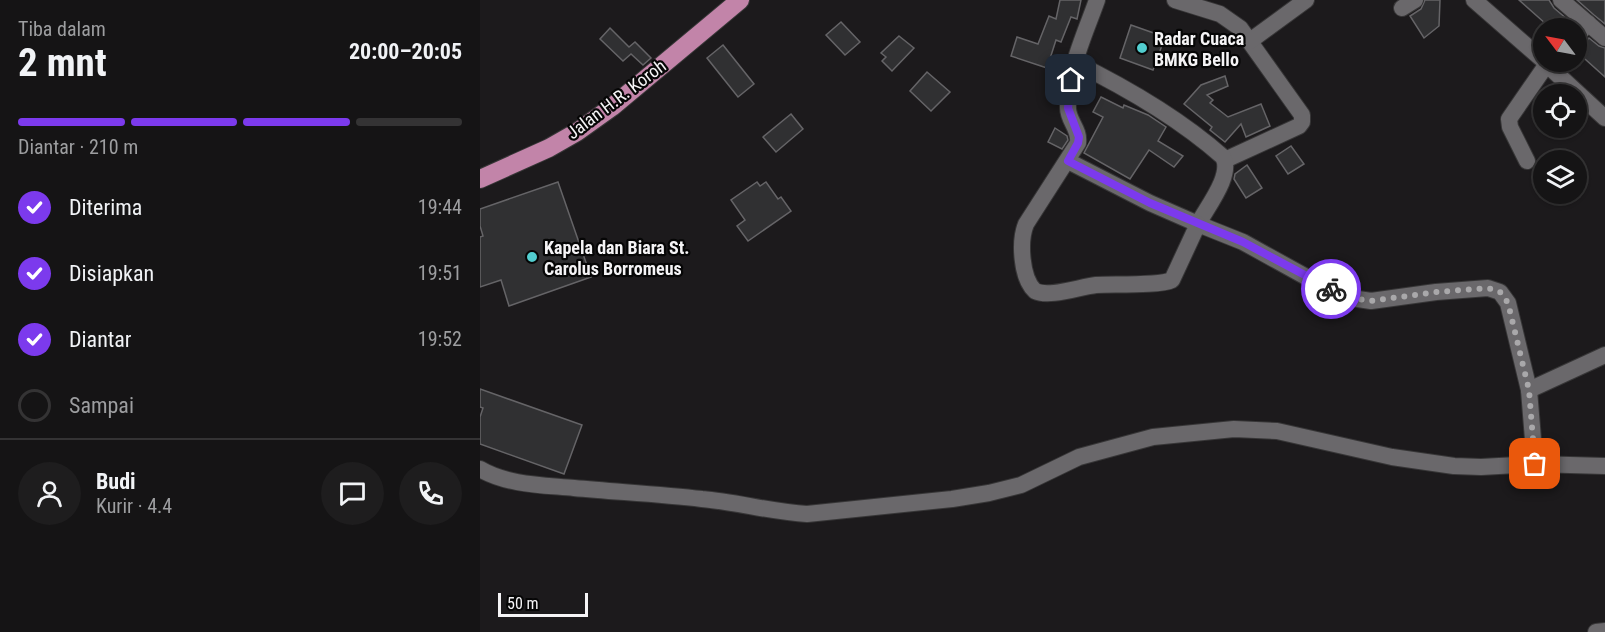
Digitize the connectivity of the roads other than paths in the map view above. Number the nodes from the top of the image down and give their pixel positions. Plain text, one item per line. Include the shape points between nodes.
1 (740, 0) edge
2 (1097, 0) edge
3 (1175, 0) edge
4 (1306, 0) edge
5 (1474, 0) edge
6 (1561, 0) edge
7 (1588, 23) joint
8 (1605, 38) edge
9 (1250, 41) junction
10 (1533, 50) edge
11 (1074, 62) junction
12 (1542, 72) edge
13 (1557, 72) edge
14 (1605, 118) edge
15 (1225, 160) junction
16 (1068, 161) junction
17 (1527, 161) dead end
18 (480, 179) edge
19 (1198, 224) junction
20 (1605, 355) edge
21 (1529, 390) junction
22 (1535, 464) junction
23 (1605, 466) edge
24 (480, 470) edge
25 (1605, 631) edge
26 (1596, 632) edge

1 - 18 main road, Jalan H.R. Koroh via 577,132
2 - 11 street
3 - 9 street via 1220,14
4 - 9 street
5 - 10 street
6 - 7 street
7 - 8 street
9 - 15 street via 1303,119 1299,126
11 - 15 street via 1180,122
11 - 16 street via 1068,98 1078,140
12 - 17 street via 1509,119
13 - 14 street
15 - 19 street via 1225,175
16 - 19 street
16 - 19 street via 1022,236 1028,283 1035,291 1045,294 1093,285 1170,282
19 - 21 street via 1358,299 1497,290 1508,303
20 - 21 street
21 - 22 street
22 - 23 street
22 - 24 street via 1454,466 1392,457 1277,431 1234,429 1153,437 1079,457 1001,491 952,500 807,514 702,499 549,486 499,478
25 - 26 street

